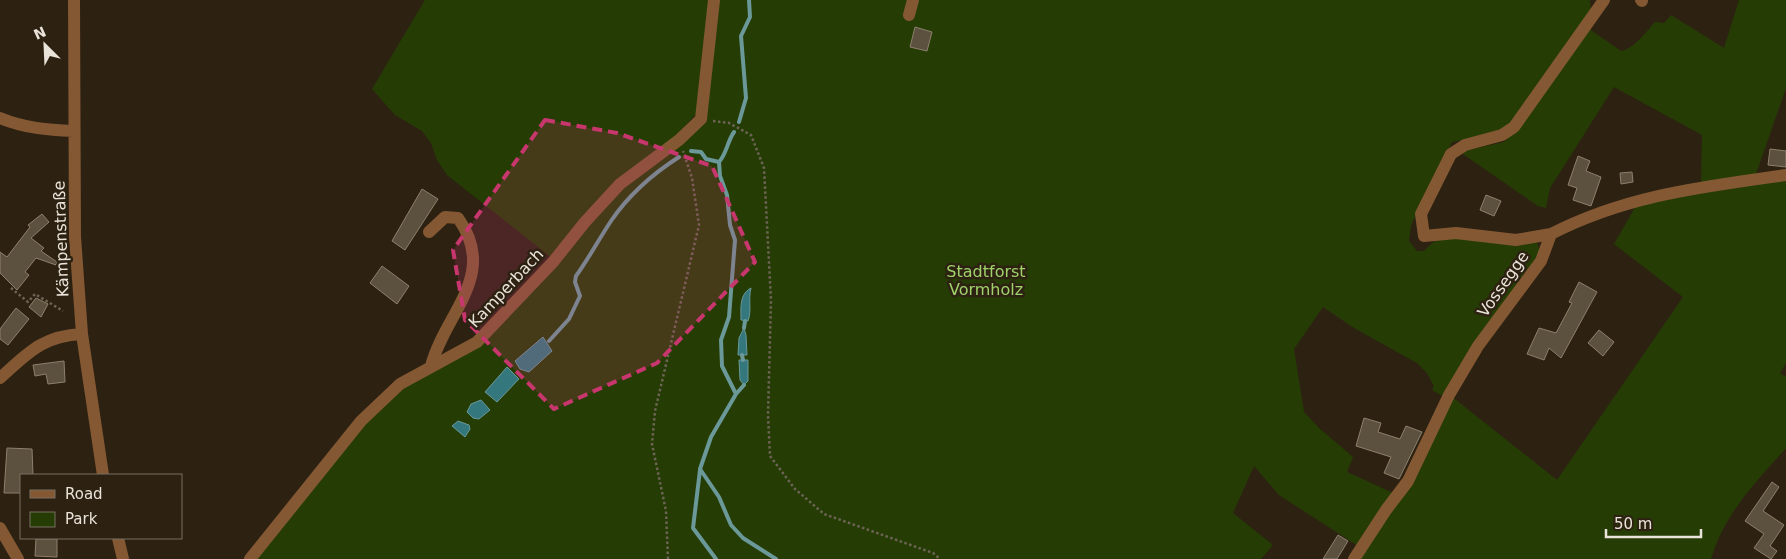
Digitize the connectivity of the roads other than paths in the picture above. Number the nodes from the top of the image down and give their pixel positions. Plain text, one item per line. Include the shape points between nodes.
1 (74, 0) edge
2 (706, 0) edge
3 (714, 0) edge
4 (913, 0) edge
5 (1604, 0) edge
6 (909, 15) dead end
7 (711, 21) junction
8 (0, 118) edge
9 (74, 131) junction
10 (1786, 175) edge
11 (429, 232) dead end
12 (1551, 234) junction
13 (82, 334) junction
14 (431, 366) junction
15 (0, 378) edge
16 (103, 474) edge
17 (0, 528) edge
18 (118, 539) edge
19 (18, 559) edge
20 (123, 559) edge
21 (250, 559) edge
22 (1354, 559) edge

1 - 9 street, Kämpenstraße
2 - 7 street
3 - 7 street
4 - 6 street
5 - 12 street via 1514,127 1502,135 1465,145 1451,154 1421,214 1424,236 1456,233 1516,240
7 - 14 street, Kamperbach via 702,119 620,184 553,262 477,342
8 - 9 street via 34,128
9 - 13 street, Kämpenstraße via 75,237
10 - 12 street via 1643,198 1611,207
11 - 14 street via 445,217 458,218 472,244 473,271 462,304 436,348
12 - 22 street, Vossegge via 1541,261 1478,346 1449,395 1408,482
13 - 15 street via 44,342
13 - 16 street, Kämpenstraße
14 - 21 street, Kamperbach via 400,384 361,421
17 - 19 street
18 - 20 street

